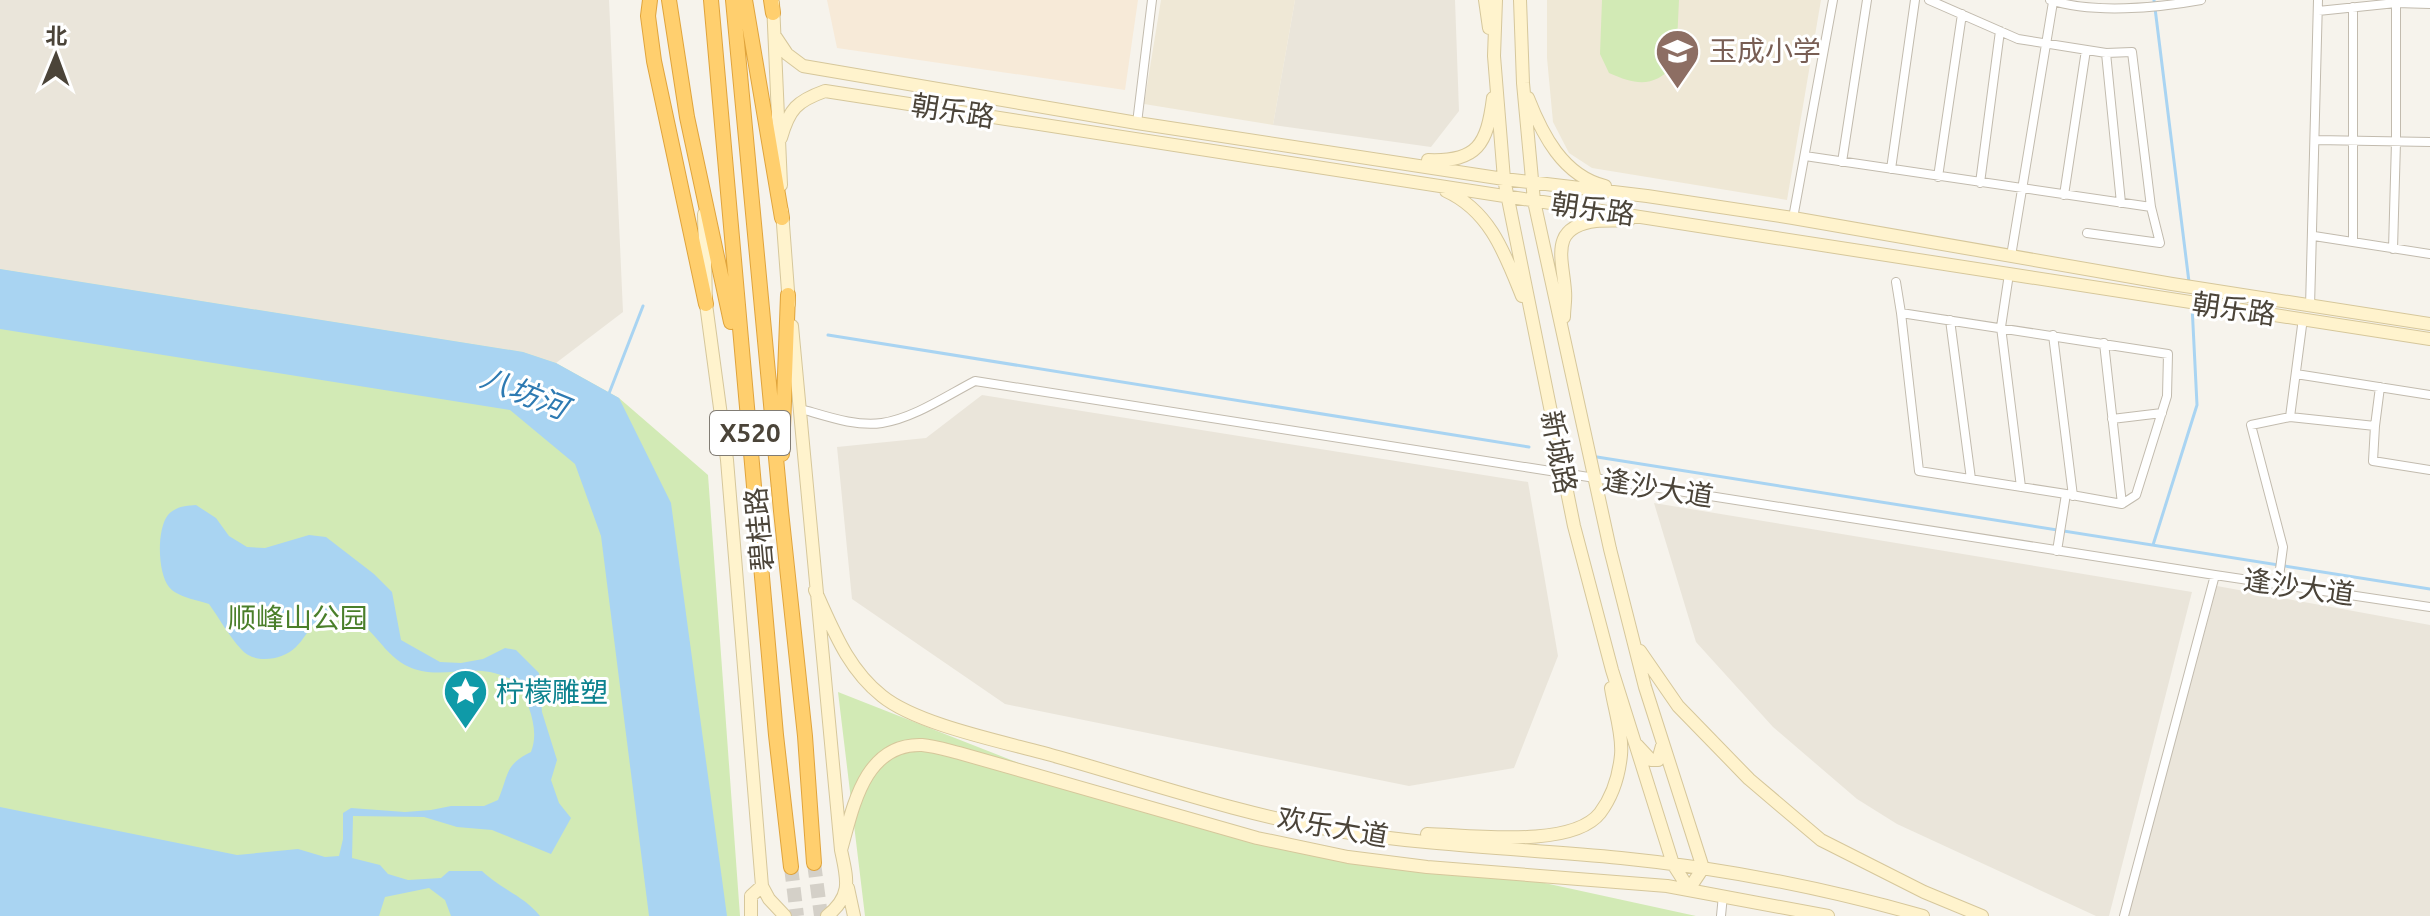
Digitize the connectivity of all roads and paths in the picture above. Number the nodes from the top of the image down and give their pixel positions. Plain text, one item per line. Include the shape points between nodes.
1 (650, 0) edge
2 (669, 0) edge
3 (679, 0) edge
4 (711, 0) edge
5 (1152, 0) edge
6 (1485, 0) edge
7 (1496, 0) edge
8 (1520, 0) edge
9 (1833, 0) edge
10 (1867, 0) edge
11 (1915, 0) edge
12 (1929, 0) edge
13 (2201, 0) edge
14 (2318, 0) edge
15 (742, 1) edge
16 (2051, 1) edge
17 (2080, 2) edge
18 (2396, 3) junction
19 (772, 4) edge
20 (2430, 4) edge
21 (2353, 7) junction
22 (2318, 11) junction
23 (1962, 14) junction
24 (2000, 31) junction
25 (775, 36) junction
26 (2046, 45) junction
27 (2086, 50) junction
28 (2106, 53) junction
29 (1495, 64) junction
30 (864, 76) junction
31 (1523, 83) junction
32 (862, 97) junction
33 (690, 116) junction
34 (1137, 123) junction
35 (781, 138) junction
36 (2316, 140) junction
37 (2353, 140) junction
38 (2396, 142) junction
39 (2430, 142) edge
40 (1805, 156) junction
41 (1380, 160) junction
42 (1842, 162) junction
43 (1891, 169) junction
44 (1938, 177) junction
45 (1504, 179) junction
46 (1531, 182) junction
47 (1980, 183) junction
48 (1432, 185) junction
49 (2022, 190) junction
50 (703, 195) junction
51 (2064, 195) junction
52 (1508, 196) junction
53 (1647, 196) junction
54 (1534, 201) junction
55 (2121, 203) junction
56 (2151, 207) junction
57 (1650, 217) junction
58 (782, 218) junction
59 (1793, 218) junction
60 (2087, 233) dead end
61 (2314, 236) junction
62 (2353, 242) junction
63 (2393, 249) junction
64 (2430, 254) edge
65 (2011, 256) junction
66 (2009, 274) junction
67 (1896, 282) dead end
68 (788, 295) junction
69 (706, 304) junction
70 (2312, 304) junction
71 (1901, 313) junction
72 (2302, 319) junction
73 (1950, 320) junction
74 (1533, 322) junction
75 (2430, 324) edge
76 (2001, 327) junction
77 (1562, 328) junction
78 (2053, 335) junction
79 (2430, 339) edge
80 (2104, 343) junction
81 (2296, 374) junction
82 (744, 385) junction
83 (2380, 387) junction
84 (2430, 395) edge
85 (801, 409) junction
86 (2162, 413) junction
87 (2290, 417) junction
88 (2112, 419) junction
89 (2375, 426) junction
90 (2430, 470) edge
91 (1564, 474) junction
92 (1595, 479) junction
93 (1971, 479) junction
94 (2021, 487) junction
95 (2070, 495) junction
96 (2122, 504) junction
97 (781, 511) junction
98 (2058, 547) junction
99 (2215, 575) junction
100 (2278, 580) junction
101 (815, 590) junction
102 (2430, 607) edge
103 (1603, 637) junction
104 (1634, 642) junction
105 (1634, 743) junction
106 (1663, 745) junction
107 (1097, 768) junction
108 (1091, 792) junction
109 (1357, 833) junction
110 (841, 850) junction
111 (1569, 854) junction
112 (814, 863) tunnel mouth
113 (1673, 864) junction
114 (791, 867) tunnel mouth
115 (1703, 868) junction
116 (1568, 877) junction
117 (847, 881) junction
118 (1790, 885) junction
119 (762, 886) junction
120 (1689, 889) junction
121 (1723, 895) junction
122 (1786, 907) junction
123 (751, 916) edge
124 (785, 916) edge
125 (827, 916) edge
126 (854, 916) edge
127 (1721, 916) edge
128 (1828, 916) edge
129 (1923, 916) edge
130 (1982, 916) edge
131 (2124, 916) edge

1 - 69 highway via 654,61
2 - 33 highway
3 - 33 highway
4 - 82 highway, 碧桂路 / X520
5 - 34 street
6 - 29 street
7 - 29 street, 新城路
8 - 31 street, 新城路
9 - 40 street
10 - 42 street
11 - 43 street
12 - 23 street
13 - 17 street via 2129,7
14 - 22 street
15 - 58 highway
15 - 97 highway, X520
16 - 17 street
16 - 26 street
18 - 20 street
18 - 21 street
18 - 38 street
19 - 25 street
21 - 22 street
21 - 37 street
22 - 36 street
23 - 24 street
23 - 44 street
24 - 26 street
24 - 47 street
25 - 30 street, 朝乐路 via 803,66
25 - 35 street
26 - 27 street
26 - 49 street
27 - 28 street
27 - 51 street
28 - 55 street
28 - 56 street via 2132,52
29 - 41 street via 1488,130 1477,148 1451,161
29 - 45 street, 新城路
30 - 32 street via 844,77 841,82
30 - 34 street, 朝乐路
31 - 46 street, 新城路
31 - 53 street via 1560,160 1596,184
32 - 35 street, 朝乐路 via 825,91 802,99 787,118
32 - 48 street, 朝乐路
33 - 50 highway
34 - 41 street, 朝乐路
35 - 58 street
36 - 37 street
36 - 61 street
37 - 38 street
37 - 62 street
38 - 39 street
38 - 63 street
40 - 42 street
40 - 59 street
41 - 45 street, 朝乐路
42 - 43 street
43 - 44 street
44 - 47 street
45 - 46 street, 朝乐路
45 - 52 street, 新城路
46 - 53 street, 朝乐路
46 - 54 street, 新城路
47 - 49 street
48 - 52 street, 朝乐路
48 - 74 street via 1461,198 1499,240
49 - 51 street
49 - 65 street
50 - 69 street
50 - 82 highway
51 - 55 street
52 - 54 street, 朝乐路
52 - 74 street, 新城路
53 - 59 street, 朝乐路
54 - 57 street, 朝乐路
54 - 77 street, 新城路
55 - 56 street
56 - 60 street via 2160,243
57 - 66 street, 朝乐路
57 - 77 street via 1595,221 1569,234 1559,254 1565,289
58 - 68 street
59 - 65 street, 朝乐路
61 - 62 street
61 - 70 street
62 - 63 street
63 - 64 street
65 - 70 street, 朝乐路
66 - 72 street, 朝乐路
66 - 76 street
67 - 71 street
68 - 85 street
68 - 97 highway
69 - 119 street via 727,460
70 - 72 street
70 - 75 street, 朝乐路
71 - 73 street
71 - 93 street via 1919,471
72 - 79 street, 朝乐路
72 - 81 street
73 - 76 street
73 - 93 street
74 - 91 street, 新城路
76 - 78 street
76 - 94 street
77 - 92 street, 新城路
78 - 80 street
78 - 95 street
80 - 86 street via 2168,354
80 - 88 street
81 - 83 street
81 - 87 street
82 - 114 highway, 碧桂路 / X520
83 - 84 street
83 - 89 street
85 - 91 street, 逢沙大道 via 881,423 975,381
85 - 101 street
86 - 88 street
86 - 96 street via 2136,495
87 - 89 street
87 - 100 street via 2251,425 2283,547
88 - 96 street
89 - 90 street via 2373,461
91 - 92 street, 逢沙大道
91 - 103 street, 新城路
92 - 98 street, 逢沙大道
92 - 104 street, 新城路
93 - 94 street
94 - 95 street
95 - 96 street
95 - 98 street
97 - 112 highway, X520
98 - 99 street, 逢沙大道
99 - 100 street, 逢沙大道
99 - 131 street
100 - 102 street, 逢沙大道
101 - 107 street, 欢乐大道 via 845,655 884,698 917,716
101 - 110 street
103 - 105 street, 新城路
103 - 109 street via 1621,752 1615,785 1599,814 1576,830 1527,838
104 - 106 street, 新城路
104 - 130 street via 1688,716 1749,779 1821,840
105 - 106 street via 1651,760 1658,760
105 - 113 street, 新城路
106 - 115 street, 新城路
107 - 108 street
107 - 109 street, 欢乐大道 via 1274,817
108 - 110 street, 欢乐大道 via 935,747 904,746 885,755 859,786
108 - 116 street, 欢乐大道 via 1348,857
109 - 111 street, 欢乐大道
110 - 117 street
111 - 113 street, 欢乐大道
111 - 116 street
113 - 115 street, 欢乐大道
113 - 120 street, 新城路
115 - 118 street, 欢乐大道
115 - 120 street
116 - 120 street, 欢乐大道
117 - 125 street via 842,902
117 - 126 street
118 - 122 street
118 - 129 street, 欢乐大道
119 - 123 street via 751,896
119 - 124 street
120 - 121 street, 欢乐大道
121 - 122 street, 欢乐大道
121 - 127 street
122 - 128 street, 欢乐大道

